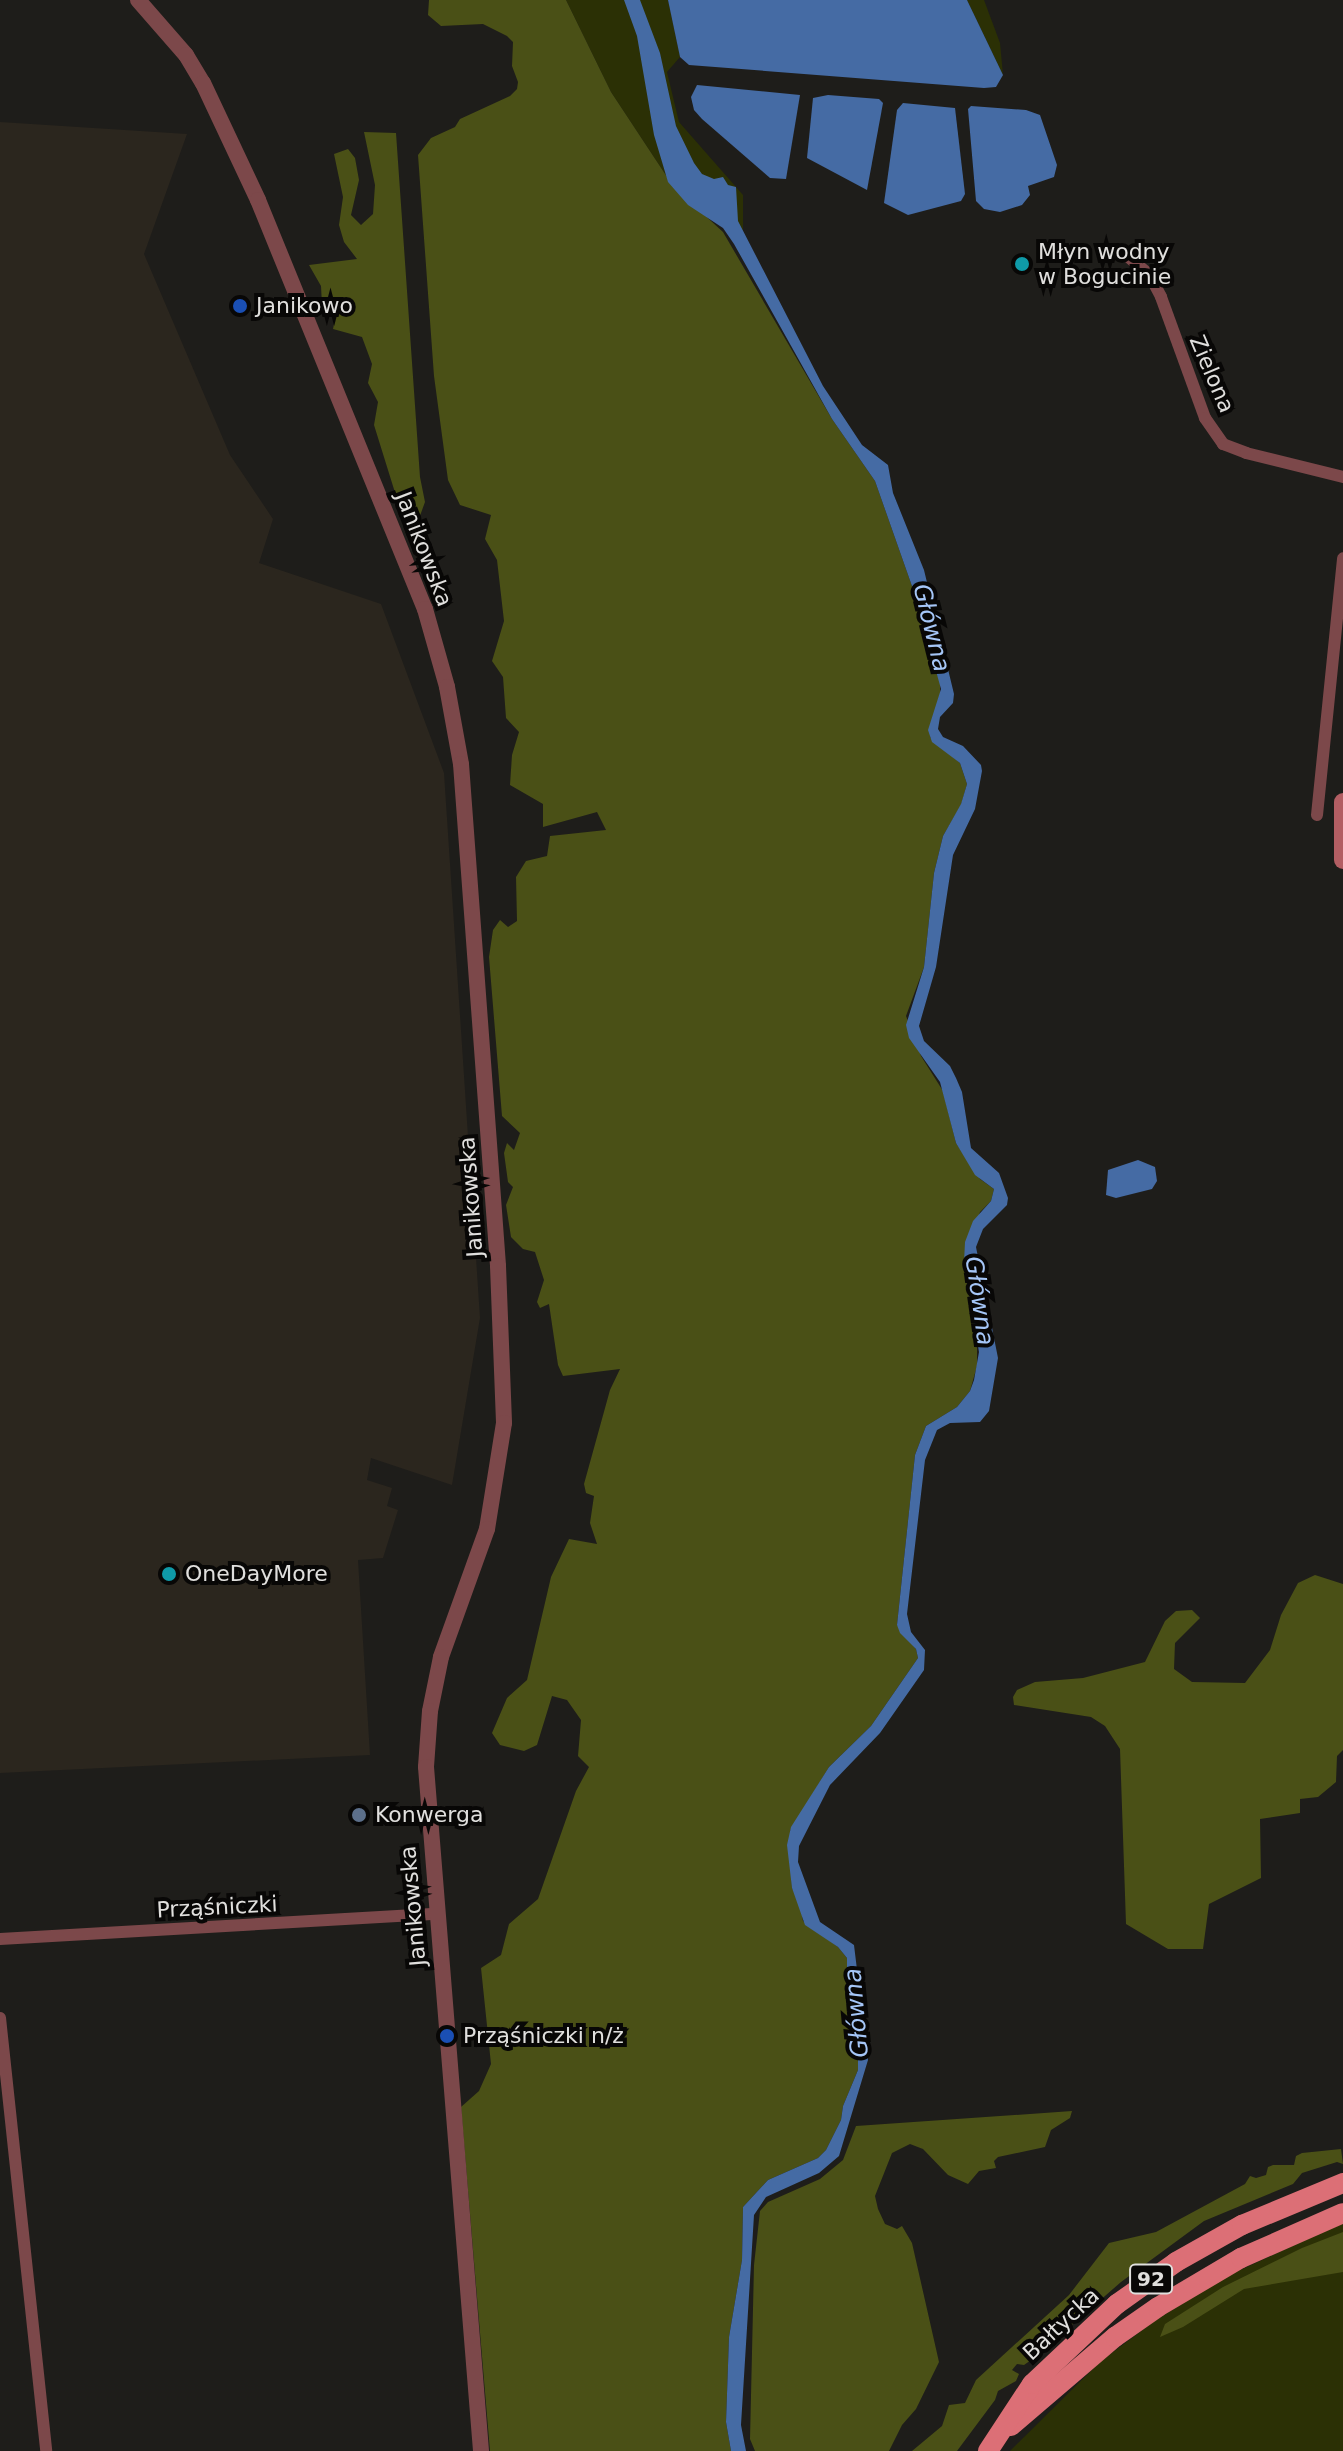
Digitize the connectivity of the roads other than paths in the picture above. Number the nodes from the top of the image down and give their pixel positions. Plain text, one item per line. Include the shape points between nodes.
1 (138, 0) edge
2 (1126, 255) dead end
3 (1343, 477) edge
4 (1343, 558) edge
5 (1343, 802) edge
6 (1317, 815) dead end
7 (1343, 860) edge
8 (436, 1914) junction
9 (0, 1939) edge
10 (0, 2018) edge
11 (1343, 2183) edge
12 (1343, 2213) edge
13 (1002, 2433) junction
14 (46, 2451) edge
15 (481, 2451) edge
16 (988, 2451) edge

1 - 8 street, Janikowska via 191,64 253,189 425,609 455,725 465,801 504,1412 487,1529 441,1657 430,1711 427,1806
2 - 3 street, Zielona via 1149,274 1161,297 1205,418 1223,444
4 - 6 street
5 - 7 main road
8 - 9 street, Prząśniczki
8 - 15 street, Janikowska
10 - 14 street
11 - 13 main road, Bałtycka / 92 via 1242,2225 1147,2281 1050,2365
12 - 13 main road, Bałtycka / 92 via 1241,2258 1158,2307
13 - 16 main road, Bałtycka / 92

